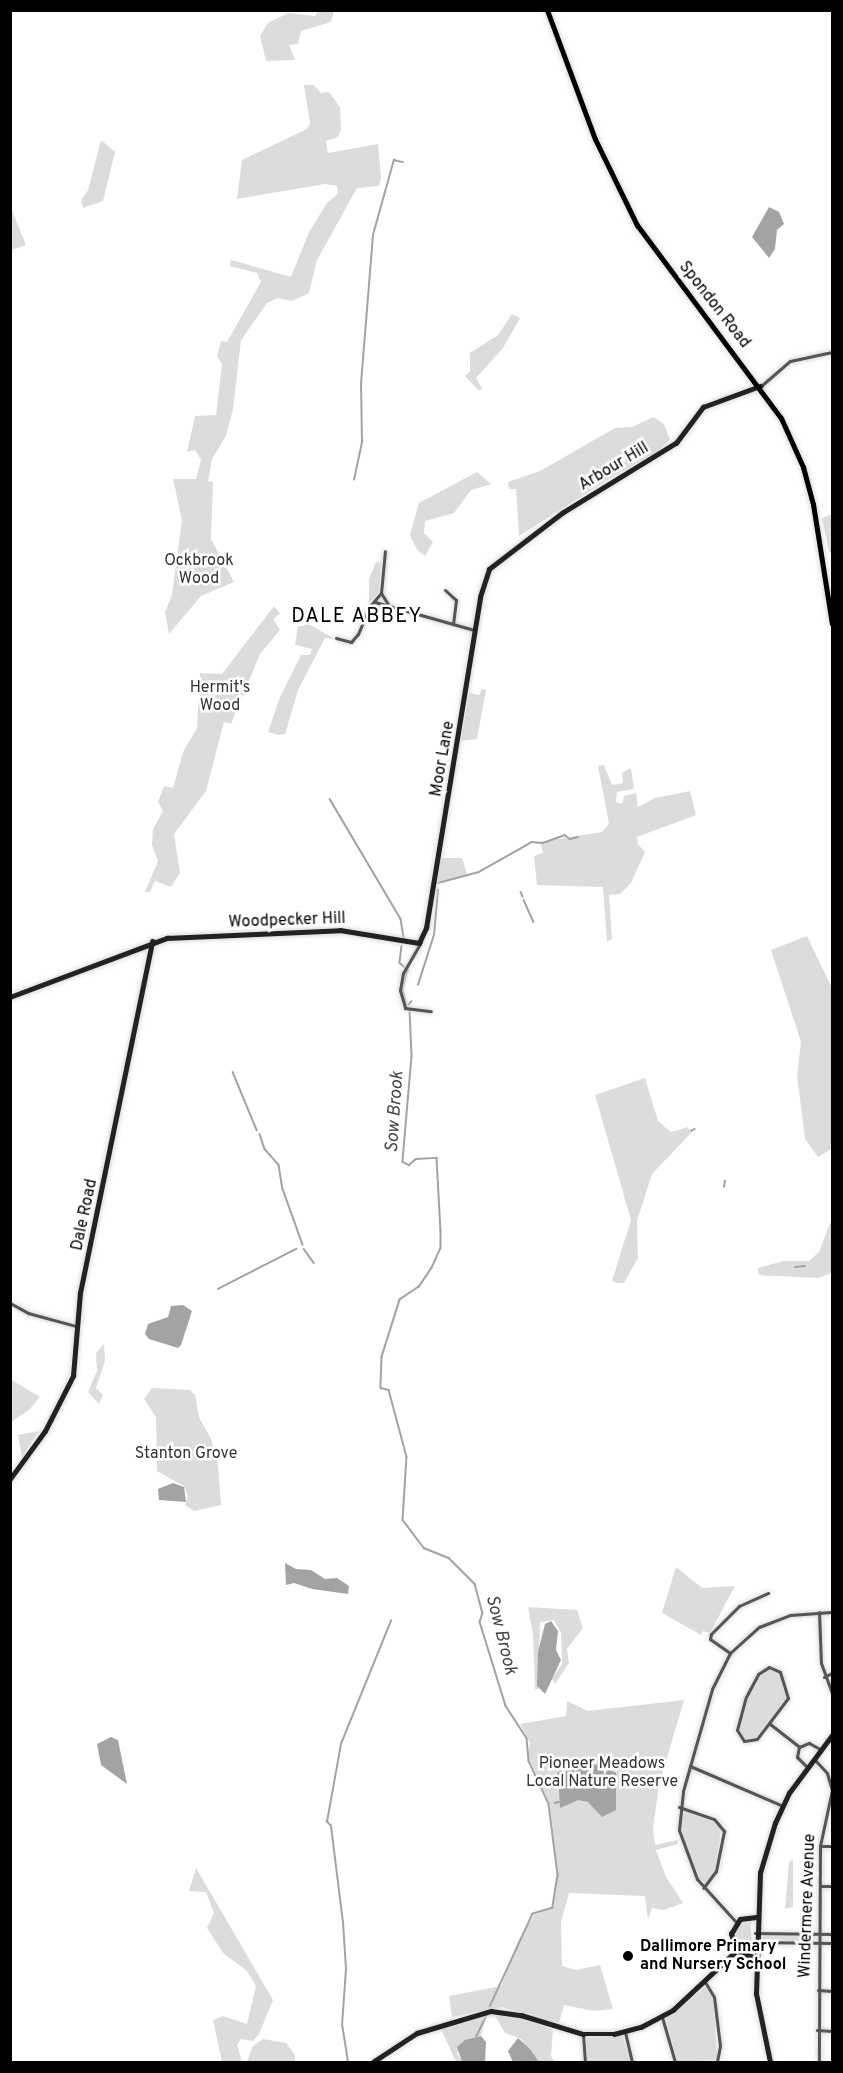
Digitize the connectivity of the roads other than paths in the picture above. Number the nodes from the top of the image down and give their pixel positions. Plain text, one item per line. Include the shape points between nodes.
1 (547, 10) edge
2 (832, 352) edge
3 (760, 386) junction
4 (385, 551) dead end
5 (484, 579) joint
6 (445, 590) dead end
7 (381, 593) junction
8 (375, 602) junction
9 (389, 604) junction
10 (453, 624) junction
11 (832, 624) edge
12 (476, 630) junction
13 (336, 638) dead end
14 (152, 941) junction
15 (421, 941) junction
16 (10, 997) edge
17 (431, 1011) dead end
18 (10, 1303) edge
19 (76, 1326) junction
20 (10, 1479) edge
21 (768, 1593) dead end
22 (748, 1595) dead end
23 (750, 1600) junction
24 (819, 1612) junction
25 (832, 1612) edge
26 (730, 1653) junction
27 (832, 1673) edge
28 (824, 1677) junction
29 (832, 1693) edge
30 (770, 1724) junction
31 (832, 1735) edge
32 (799, 1747) junction
33 (820, 1749) junction
34 (813, 1758) junction
35 (690, 1766) junction
36 (807, 1767) junction
37 (832, 1790) edge
38 (783, 1806) junction
39 (680, 1808) junction
40 (820, 1846) junction
41 (832, 1846) edge
42 (820, 1886) junction
43 (832, 1886) edge
44 (703, 1888) junction
45 (756, 1917) junction
46 (736, 1922) junction
47 (755, 1933) junction
48 (819, 1934) junction
49 (832, 1934) edge
50 (755, 1942) junction
51 (819, 1943) junction
52 (832, 1943) edge
53 (736, 1951) junction
54 (755, 1958) junction
55 (705, 1982) junction
56 (818, 1990) junction
57 (832, 1991) edge
58 (662, 2017) junction
59 (817, 2030) junction
60 (832, 2031) edge
61 (625, 2032) junction
62 (583, 2034) junction
63 (373, 2062) edge
64 (585, 2062) edge
65 (632, 2062) edge
66 (675, 2062) edge
67 (717, 2062) edge
68 (770, 2062) edge
69 (819, 2062) edge

1 - 3 main road, Spondon Road via 595,140 637,225
2 - 3 street via 790,361
3 - 5 street, Arbour Hill via 703,407 676,443 562,513 492,566
3 - 11 main road, Spondon Road via 781,418 803,467
4 - 7 street
5 - 12 street, Moor Lane
6 - 10 street via 456,600
7 - 8 street
7 - 9 street
8 - 9 street
8 - 13 street via 355,639 349,642
9 - 10 street
10 - 12 street
12 - 15 street, Moor Lane
14 - 15 street, Woodpecker Hill via 340,930 412,944
14 - 16 street, Woodpecker Hill
14 - 19 street, Dale Road
15 - 17 street via 400,986 405,1008
18 - 19 street via 28,1313
19 - 20 street, Dale Road via 72,1382 35,1446
21 - 23 street
22 - 23 street
23 - 26 street via 732,1611 710,1636
24 - 25 street
24 - 26 street via 770,1622 748,1635
24 - 28 street
26 - 35 street via 711,1689
27 - 28 street
28 - 29 street
30 - 30 street via 752,1742 744,1741 738,1733 751,1685 761,1671 770,1667 780,1672 788,1695
30 - 32 street
31 - 33 street
32 - 33 street via 809,1743
32 - 36 street via 797,1757
33 - 34 street
34 - 36 street
34 - 37 street, Windermere Avenue via 827,1773
35 - 38 street
35 - 39 street
36 - 38 street
37 - 40 street, Windermere Avenue
38 - 45 street via 764,1855
39 - 44 street via 682,1848
39 - 44 street via 714,1819 724,1831 716,1871
40 - 41 street
40 - 42 street, Windermere Avenue
42 - 43 street
42 - 48 street, Windermere Avenue
44 - 46 street
45 - 46 street
45 - 47 street
46 - 53 street via 731,1934
47 - 48 street
47 - 50 street
48 - 49 street
48 - 51 street, Windermere Avenue
50 - 51 street
50 - 54 street
51 - 52 street
51 - 56 street, Windermere Avenue
53 - 54 street
53 - 55 street
54 - 68 street via 759,2014
55 - 58 street
55 - 67 street via 714,1997 720,2046
56 - 57 street
56 - 59 street, Windermere Avenue
58 - 61 street
58 - 66 street
59 - 60 street
59 - 69 street, Windermere Avenue
61 - 62 street
61 - 65 street
62 - 63 street via 556,2029 514,2013 488,2012 417,2033
62 - 64 street

